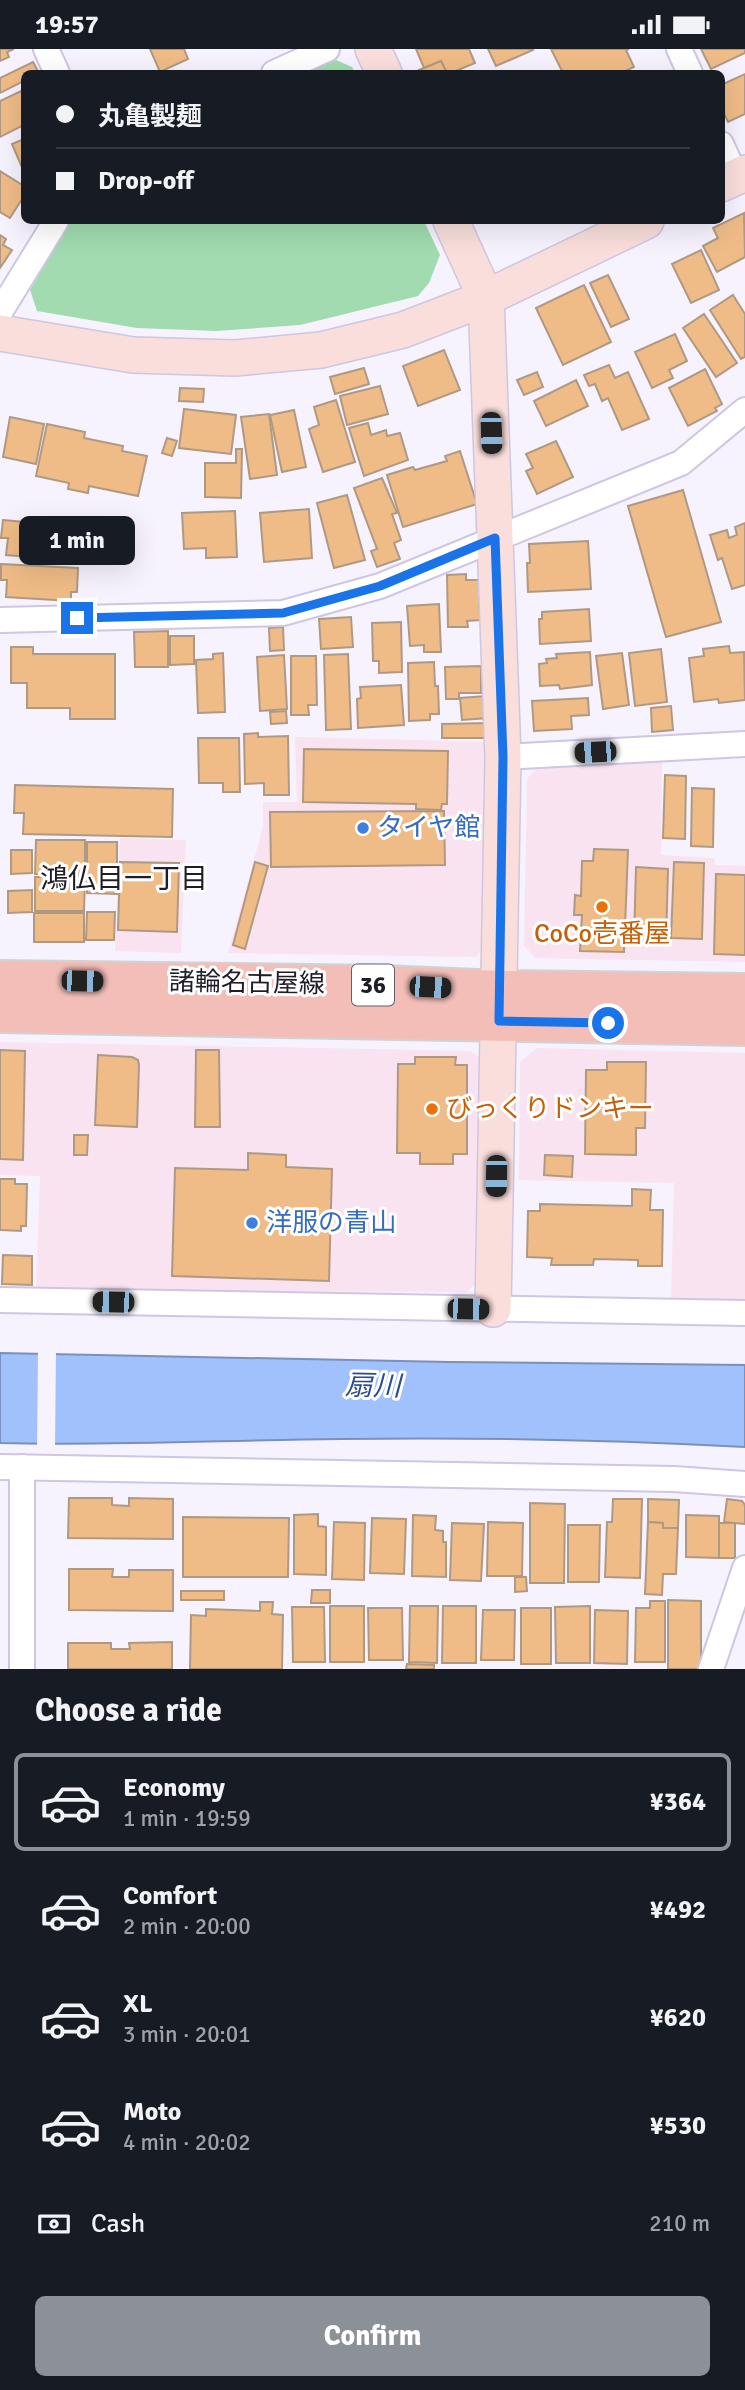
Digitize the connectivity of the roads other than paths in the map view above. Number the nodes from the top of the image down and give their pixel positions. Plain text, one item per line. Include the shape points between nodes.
1 (46, 49) edge
2 (327, 49) edge
3 (373, 49) edge
4 (678, 49) edge
5 (56, 70) edge
6 (281, 70) edge
7 (383, 70) edge
8 (688, 70) edge
9 (725, 154) edge
10 (734, 178) edge
11 (54, 224) edge
12 (452, 224) edge
13 (640, 224) edge
14 (486, 298) junction
15 (0, 312) edge
16 (0, 333) edge
17 (745, 410) edge
18 (495, 538) junction
19 (0, 620) edge
20 (745, 744) edge
21 (503, 757) junction
22 (0, 981) edge
23 (745, 993) edge
24 (500, 1006) junction
25 (0, 1013) edge
26 (745, 1026) edge
27 (0, 1300) edge
28 (493, 1309) junction
29 (745, 1314) edge
30 (11, 1467) edge
31 (745, 1484) edge
32 (745, 1568) edge
33 (23, 1669) edge
34 (711, 1669) edge

1 - 5 street
2 - 6 street
3 - 7 street
4 - 8 street
9 - 10 street
11 - 15 street
12 - 14 street
13 - 14 street
14 - 16 street via 403,330 335,347 234,358 133,355
14 - 18 street
17 - 18 street via 681,463
18 - 19 street via 380,586 283,613
18 - 21 street
20 - 21 street
21 - 24 street
22 - 24 main road, 諸輪名古屋線 / 36 via 383,985
23 - 24 main road, 諸輪名古屋線 / 36
24 - 25 main road, 諸輪名古屋線 / 36
24 - 26 main road, 諸輪名古屋線 / 36
24 - 28 street
27 - 28 street
28 - 29 street
30 - 31 street
30 - 33 street
32 - 34 street

